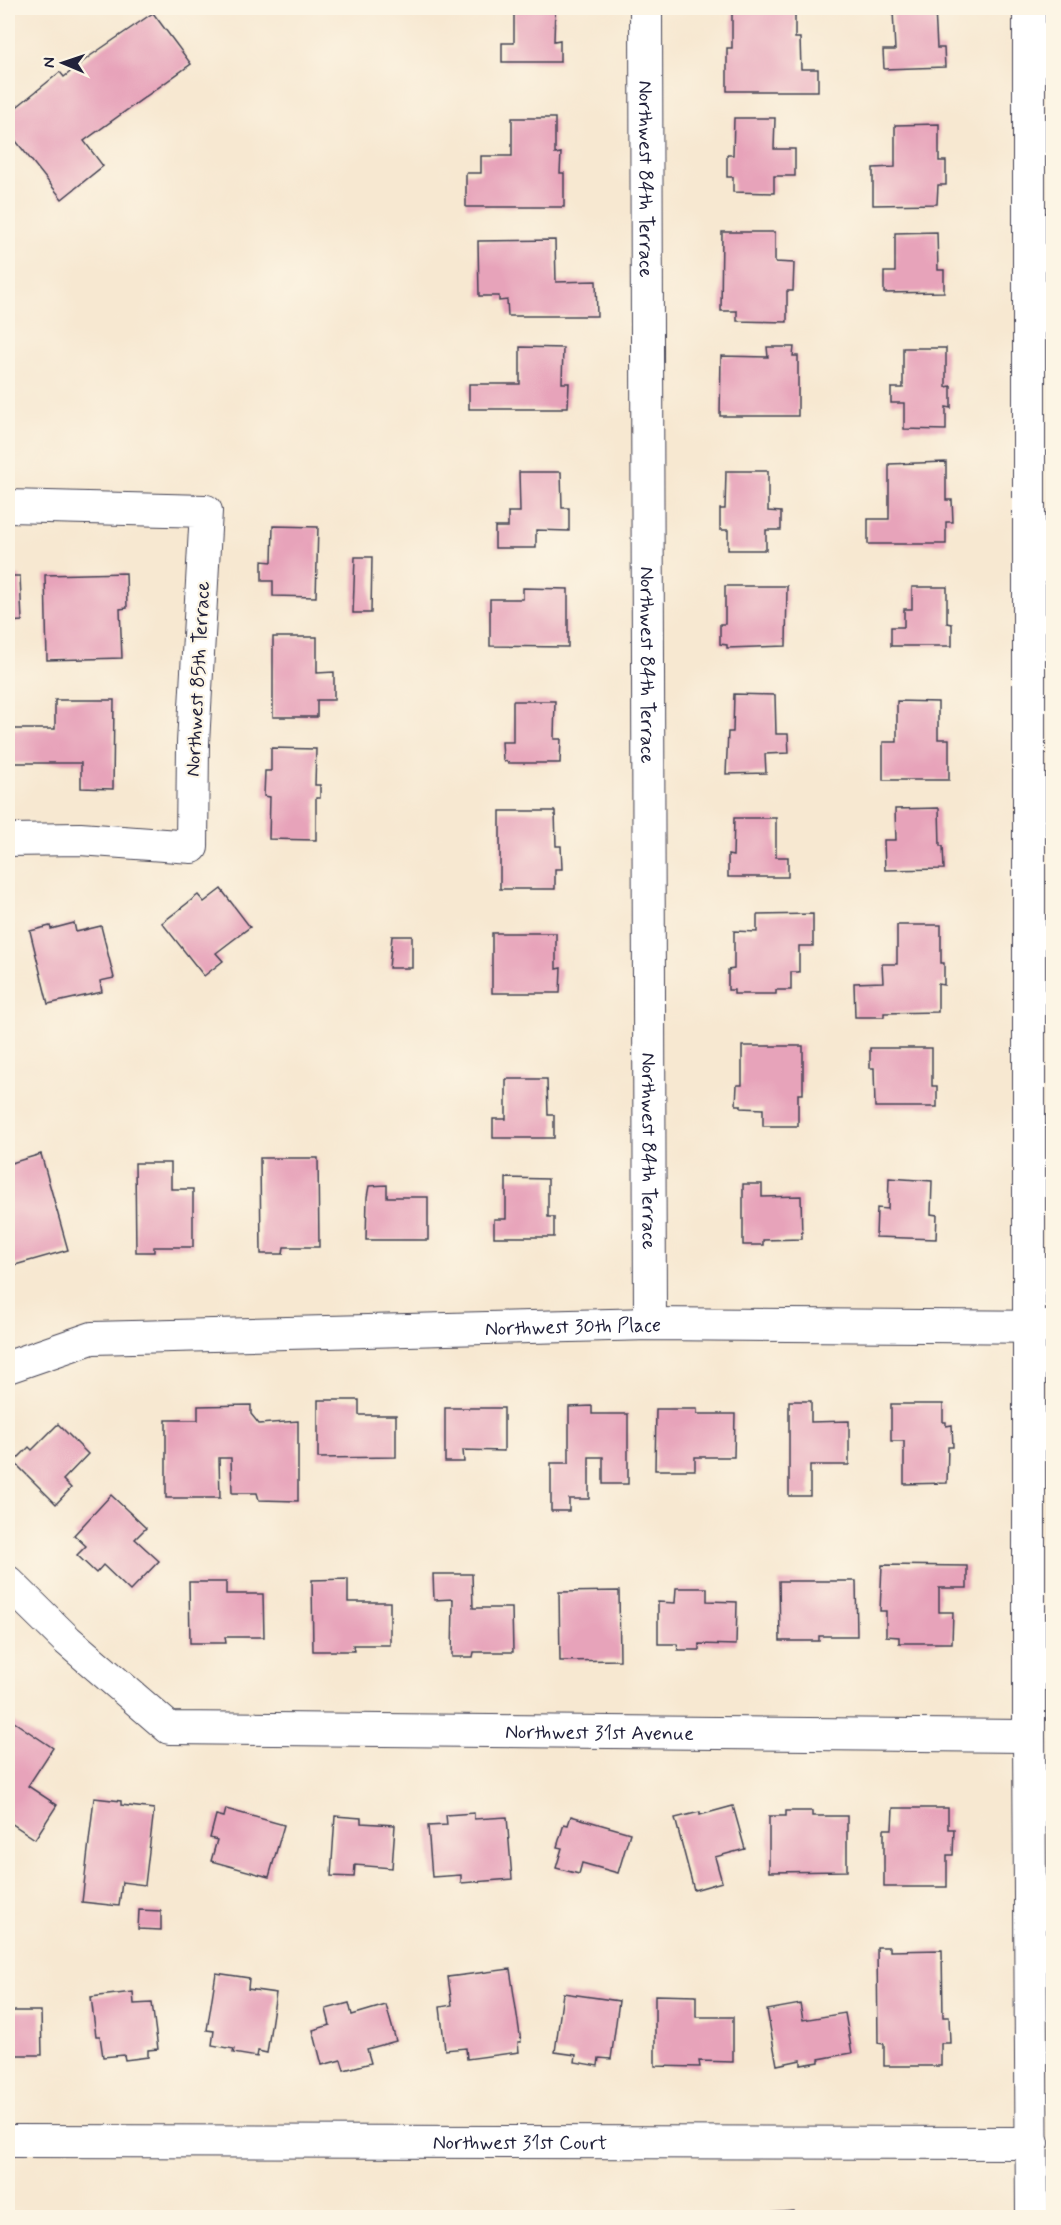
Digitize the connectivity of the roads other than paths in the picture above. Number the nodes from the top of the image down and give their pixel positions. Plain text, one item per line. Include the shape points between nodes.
1 (646, 8) edge
2 (1029, 8) edge
3 (8, 506) edge
4 (8, 840) edge
5 (650, 1324) junction
6 (1041, 1327) edge
7 (8, 1367) edge
8 (8, 1582) edge
9 (1029, 1736) junction
10 (8, 2141) edge
11 (1033, 2143) junction
12 (1032, 2217) edge

1 - 5 street, Northwest 84th Terrace
2 - 6 street
3 - 4 street, Northwest 85th Terrace via 206,511 193,743 192,847 80,839
5 - 6 street, Northwest 30th Place
5 - 7 street, Northwest 30th Place via 92,1338
6 - 9 street
8 - 9 street, Northwest 31st Avenue via 67,1640 169,1728
9 - 11 street
10 - 11 street, Northwest 31st Court
11 - 12 street

